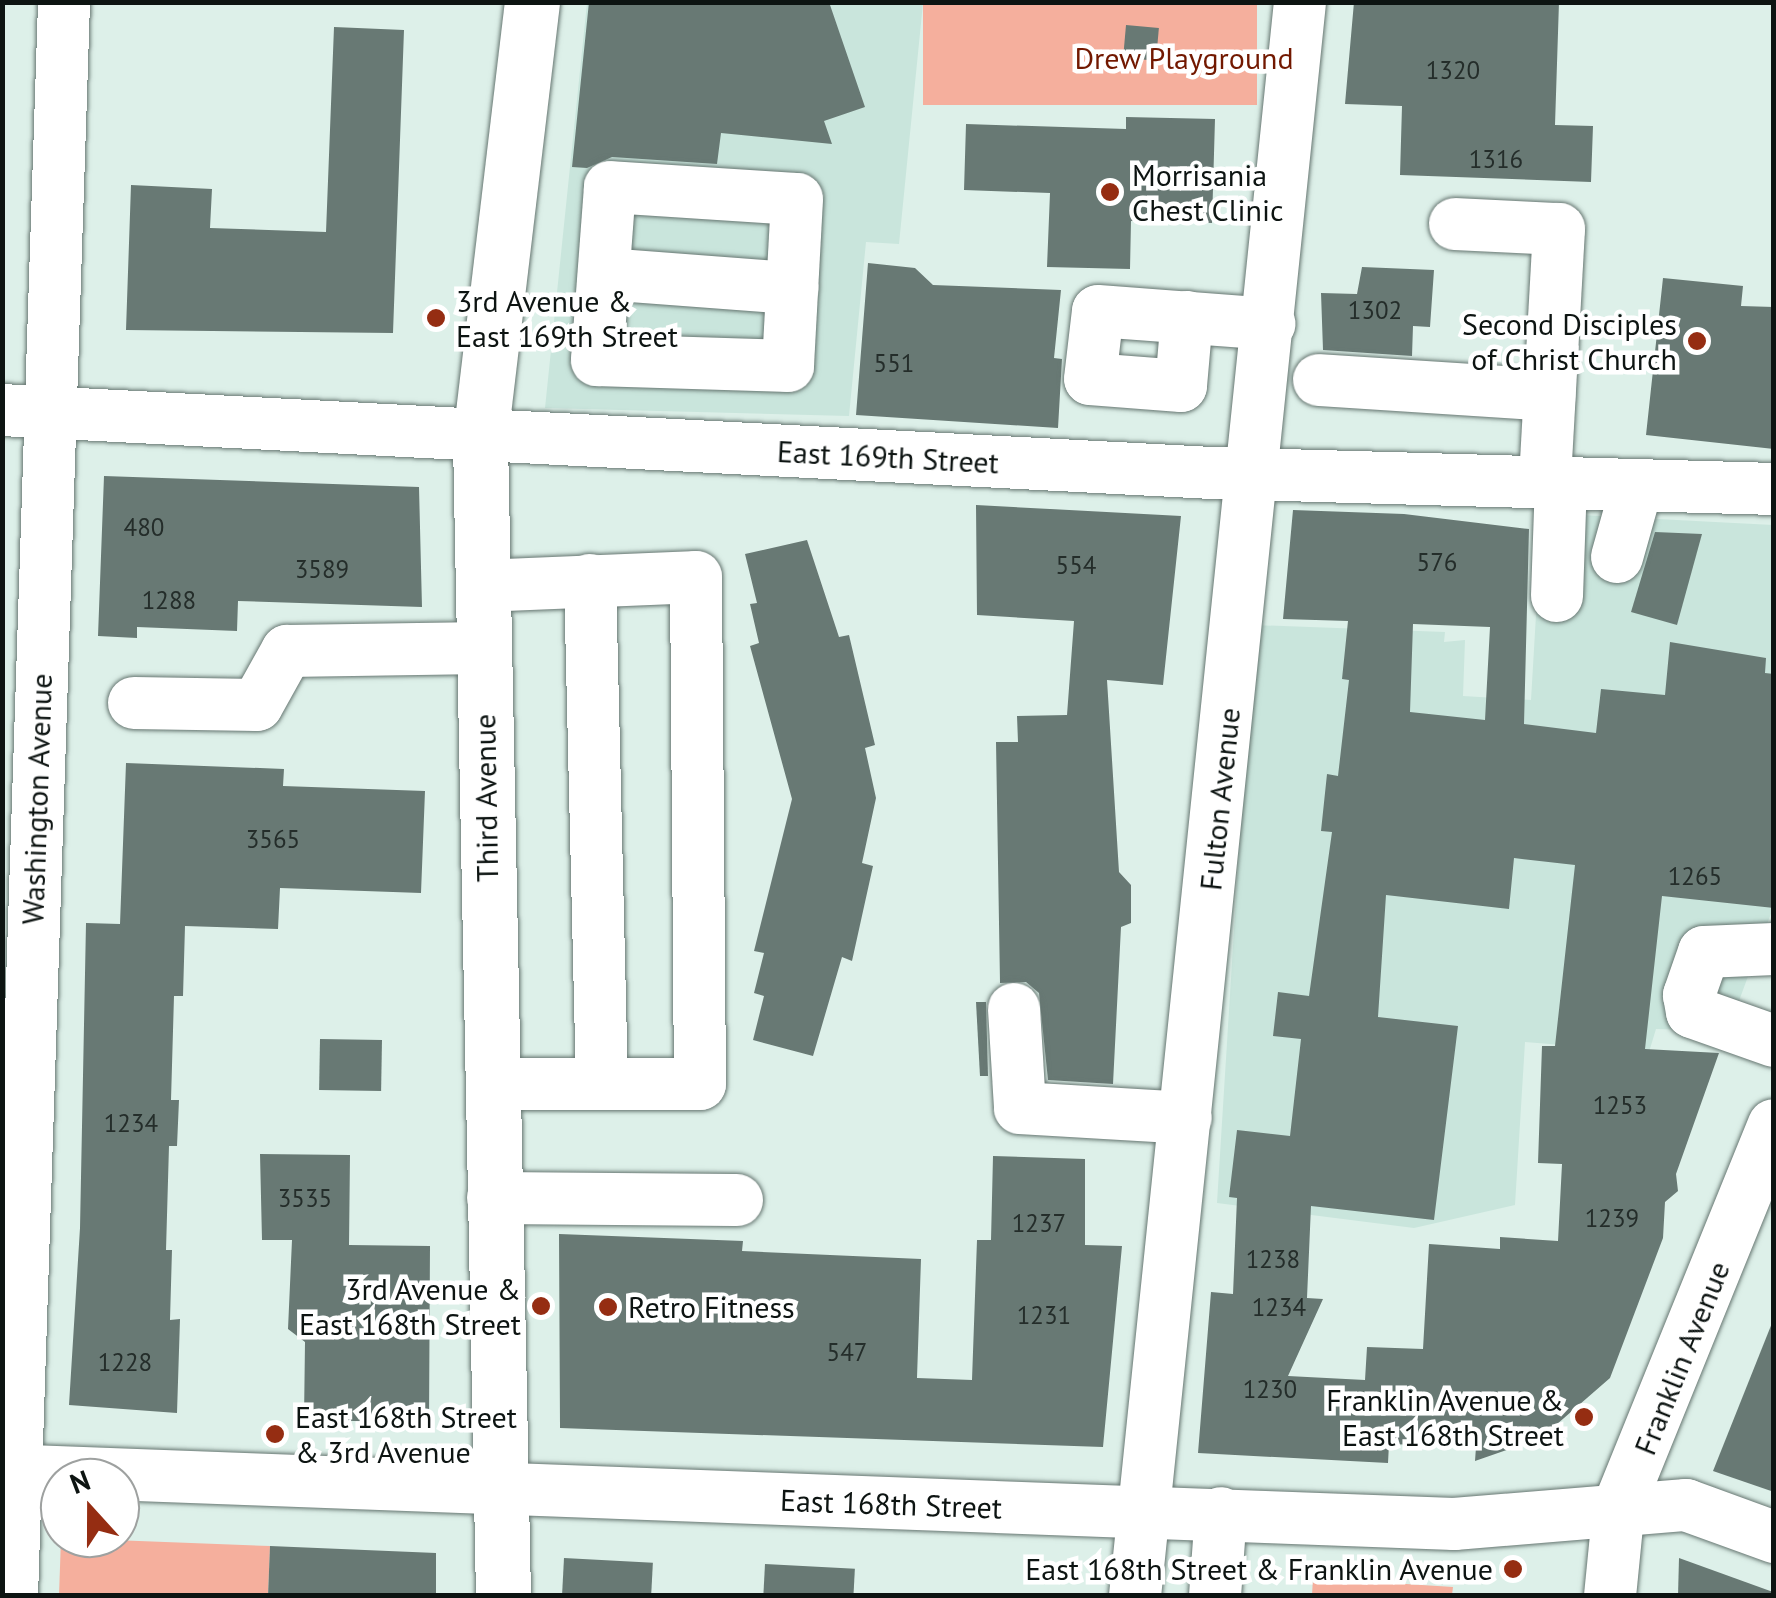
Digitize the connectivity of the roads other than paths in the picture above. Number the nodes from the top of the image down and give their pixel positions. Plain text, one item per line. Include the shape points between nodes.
1 (64, 2) edge
2 (532, 2) edge
3 (1300, 2) edge
4 (1454, 224) dead end
5 (604, 274) junction
6 (792, 288) junction
7 (1187, 318) dead end
8 (1270, 324) junction
9 (708, 365) junction
10 (1319, 380) dead end
11 (1550, 396) junction
12 (26, 411) edge
13 (480, 438) junction
14 (707, 449) junction
15 (1254, 474) junction
16 (1553, 483) junction
17 (1637, 486) junction
18 (1774, 490) edge
19 (1617, 557) dead end
20 (590, 580) junction
21 (482, 586) junction
22 (1558, 596) dead end
23 (484, 648) junction
24 (134, 702) dead end
25 (1774, 949) edge
26 (1014, 1009) dead end
27 (1774, 1041) edge
28 (492, 1084) junction
29 (602, 1084) junction
30 (1186, 1118) junction
31 (1774, 1125) edge
32 (494, 1198) junction
33 (737, 1200) dead end
34 (9, 1470) edge
35 (499, 1490) junction
36 (1619, 1506) junction
37 (1222, 1513) junction
38 (1143, 1514) junction
39 (1774, 1537) edge
40 (12, 1596) edge
41 (502, 1596) edge
42 (1134, 1596) edge
43 (1215, 1596) edge
44 (1610, 1596) edge

1 - 12 street, Washington Avenue
2 - 13 main road, Third Avenue
3 - 8 street, Fulton Avenue
4 - 11 street via 1560,230
5 - 6 street
5 - 6 street via 610,187 797,199
5 - 9 street via 596,360
6 - 9 street via 788,366
7 - 8 street
8 - 15 street, Fulton Avenue
9 - 14 street
10 - 11 street
11 - 16 street
12 - 13 street, East 169th Street
12 - 34 street, Washington Avenue
13 - 14 street, East 169th Street
13 - 21 main road, Third Avenue
14 - 15 street, East 169th Street
15 - 16 street, East 169th Street
15 - 30 street, Fulton Avenue
16 - 17 street, East 169th Street
16 - 22 street
17 - 18 street, East 169th Street
17 - 19 street
20 - 21 street
20 - 29 street
20 - 29 street via 696,577 700,1084
21 - 23 main road, Third Avenue
23 - 24 street via 287,651 257,705
23 - 28 main road, Third Avenue
25 - 27 street via 1704,952 1689,995 1692,1012
26 - 30 street via 1020,1108
28 - 29 street
28 - 32 main road, Third Avenue
30 - 38 street, Fulton Avenue
31 - 36 street, Franklin Avenue
32 - 33 street
32 - 35 main road, Third Avenue
34 - 35 street, East 168th Street
34 - 40 street, Washington Avenue
35 - 38 street, East 168th Street
35 - 41 main road, Third Avenue
36 - 37 street, East 168th Street via 1454,1524
36 - 39 street, East 168th Street via 1686,1504
36 - 44 street, Franklin Avenue
37 - 38 street, East 168th Street
37 - 43 street
38 - 42 street, Fulton Avenue

